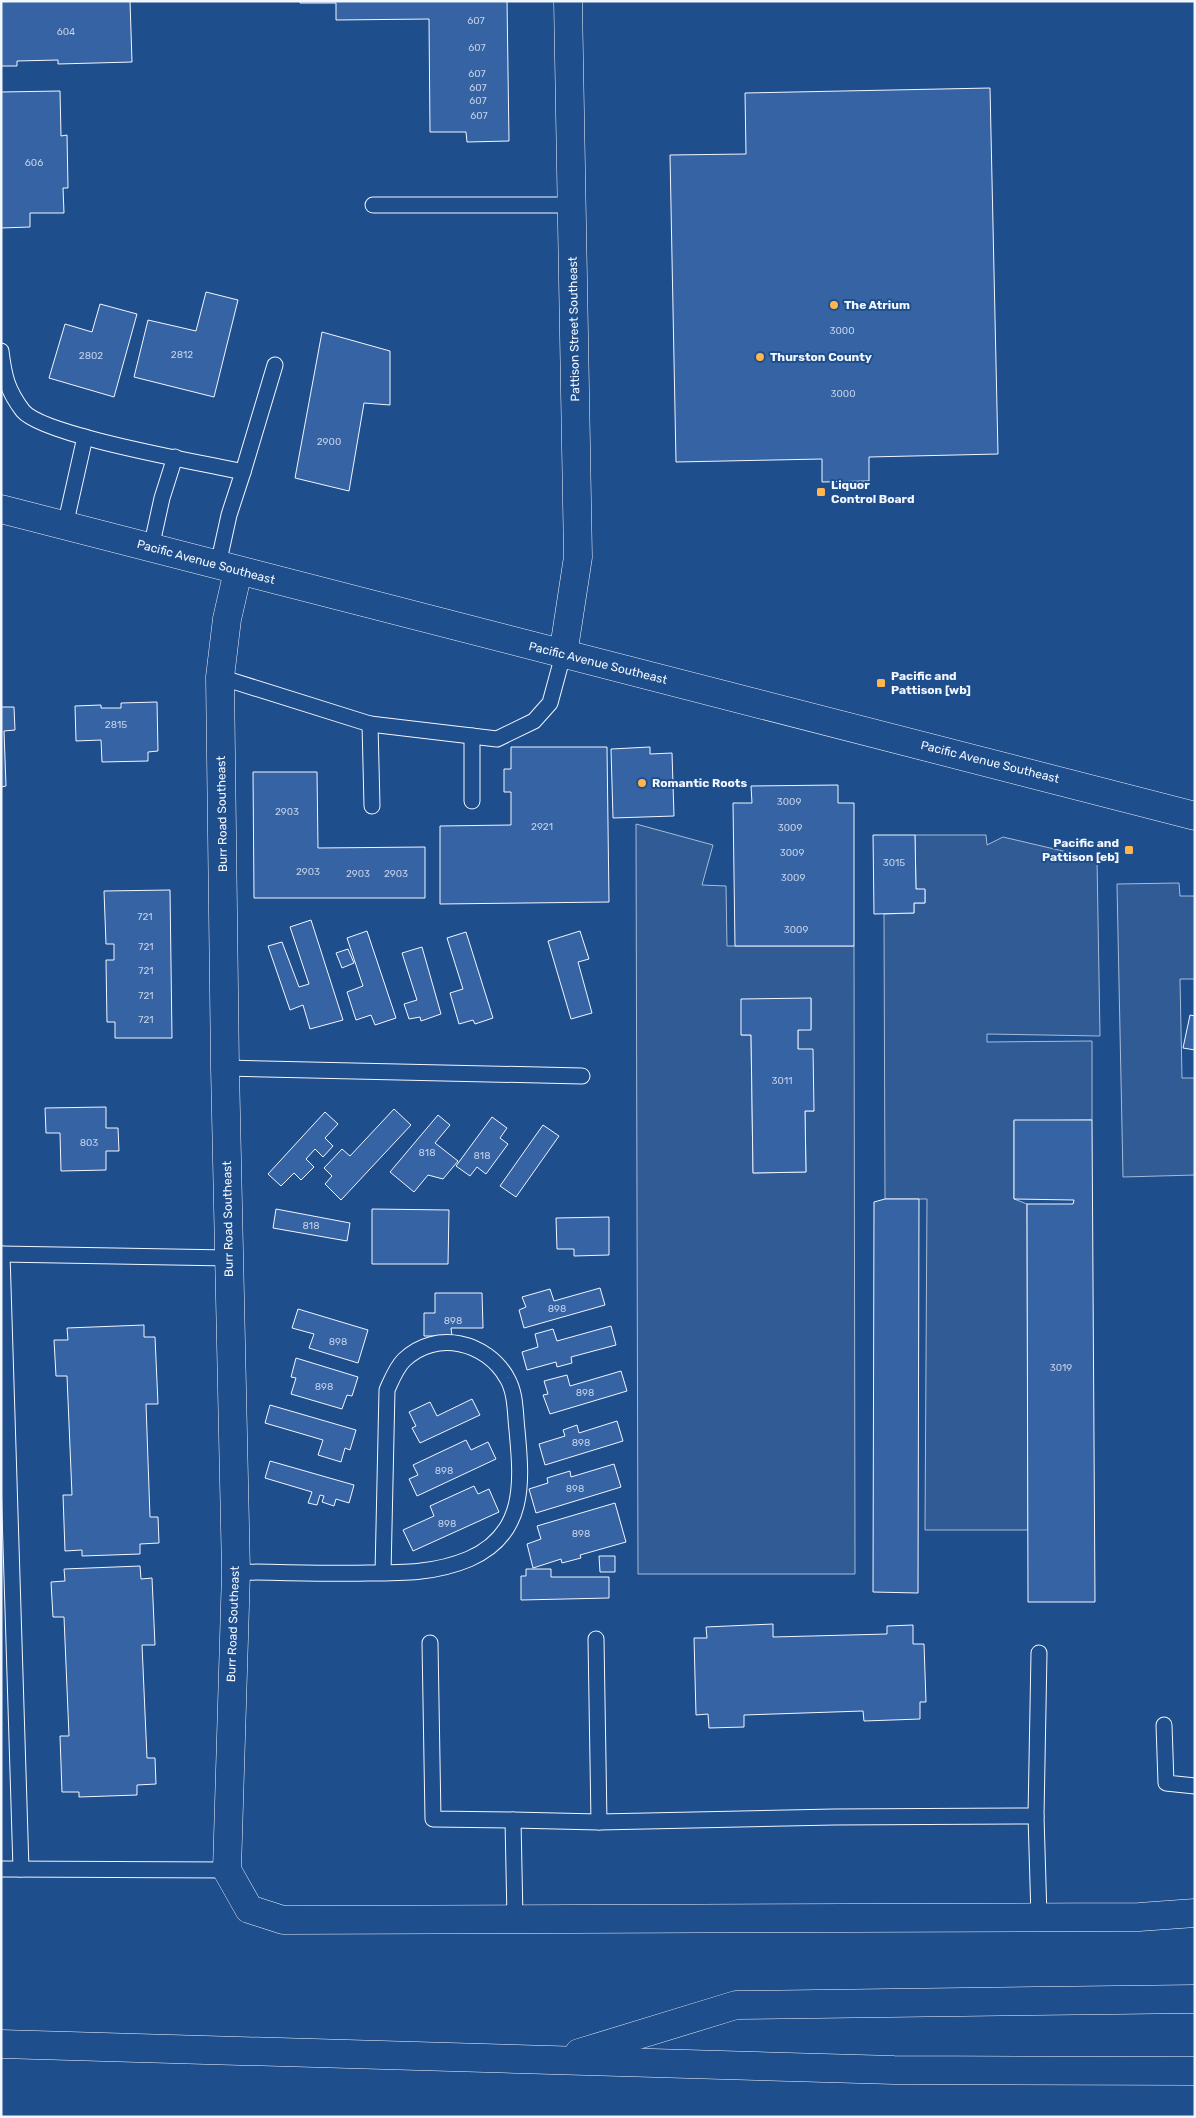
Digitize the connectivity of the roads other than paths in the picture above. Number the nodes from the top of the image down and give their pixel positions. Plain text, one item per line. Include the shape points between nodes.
1 (568, 1) edge
2 (372, 205) dead end
3 (571, 205) junction
4 (1, 351) edge
5 (275, 365) dead end
6 (86, 437) junction
7 (175, 457) junction
8 (244, 472) junction
9 (1, 510) edge
10 (65, 526) junction
11 (151, 548) junction
12 (228, 568) junction
13 (563, 655) junction
14 (220, 677) junction
15 (370, 724) junction
16 (472, 736) junction
17 (472, 801) dead end
18 (372, 806) dead end
19 (1195, 816) edge
20 (225, 1068) junction
21 (582, 1076) dead end
22 (1, 1254) edge
23 (229, 1258) junction
24 (236, 1572) junction
25 (383, 1573) junction
26 (596, 1639) dead end
27 (430, 1643) dead end
28 (1039, 1653) dead end
29 (1164, 1725) dead end
30 (1195, 1786) edge
31 (1036, 1816) junction
32 (513, 1820) junction
33 (600, 1822) junction
34 (1, 1869) edge
35 (21, 1869) junction
36 (227, 1870) junction
37 (1195, 1912) edge
38 (1039, 1917) junction
39 (515, 1919) junction
40 (1195, 1999) edge
41 (1, 2044) edge
42 (556, 2060) junction
43 (1195, 2071) edge

1 - 3 main road, Pattison Street Southeast
2 - 3 lane
3 - 13 main road, Pattison Street Southeast via 578,557
4 - 6 lane via 5,382 24,412 59,431
5 - 8 lane
6 - 7 lane
6 - 10 lane
7 - 8 lane
7 - 11 lane
8 - 12 lane via 229,515
9 - 10 main road, Pacific Avenue Southeast
10 - 11 main road, Pacific Avenue Southeast
11 - 12 main road, Pacific Avenue Southeast
12 - 13 main road, Pacific Avenue Southeast
12 - 14 main road, Burr Road Southeast via 227,619
13 - 16 lane via 550,703 534,721 497,739
13 - 19 main road, Pacific Avenue Southeast
14 - 15 lane
14 - 20 main road, Burr Road Southeast
15 - 16 lane
15 - 18 lane
16 - 17 lane
20 - 21 lane
20 - 23 main road, Burr Road Southeast
22 - 23 lane
22 - 35 lane
23 - 24 main road, Burr Road Southeast
24 - 25 lane
24 - 36 main road, Burr Road Southeast
25 - 25 lane via 442,1569 470,1559 498,1541 515,1516 520,1479 512,1391 508,1378 495,1361 474,1347 445,1342 415,1352 396,1370 388,1390
26 - 33 lane
27 - 32 lane via 433,1819
28 - 31 lane
29 - 30 lane via 1166,1783
31 - 33 lane
31 - 38 lane
32 - 33 lane
32 - 39 lane
34 - 35 lane
35 - 36 lane
36 - 39 main road via 249,1909 282,1920
37 - 38 main road via 1139,1917
38 - 39 main road
40 - 42 main road via 736,2005
41 - 42 main road
42 - 43 main road via 951,2072

